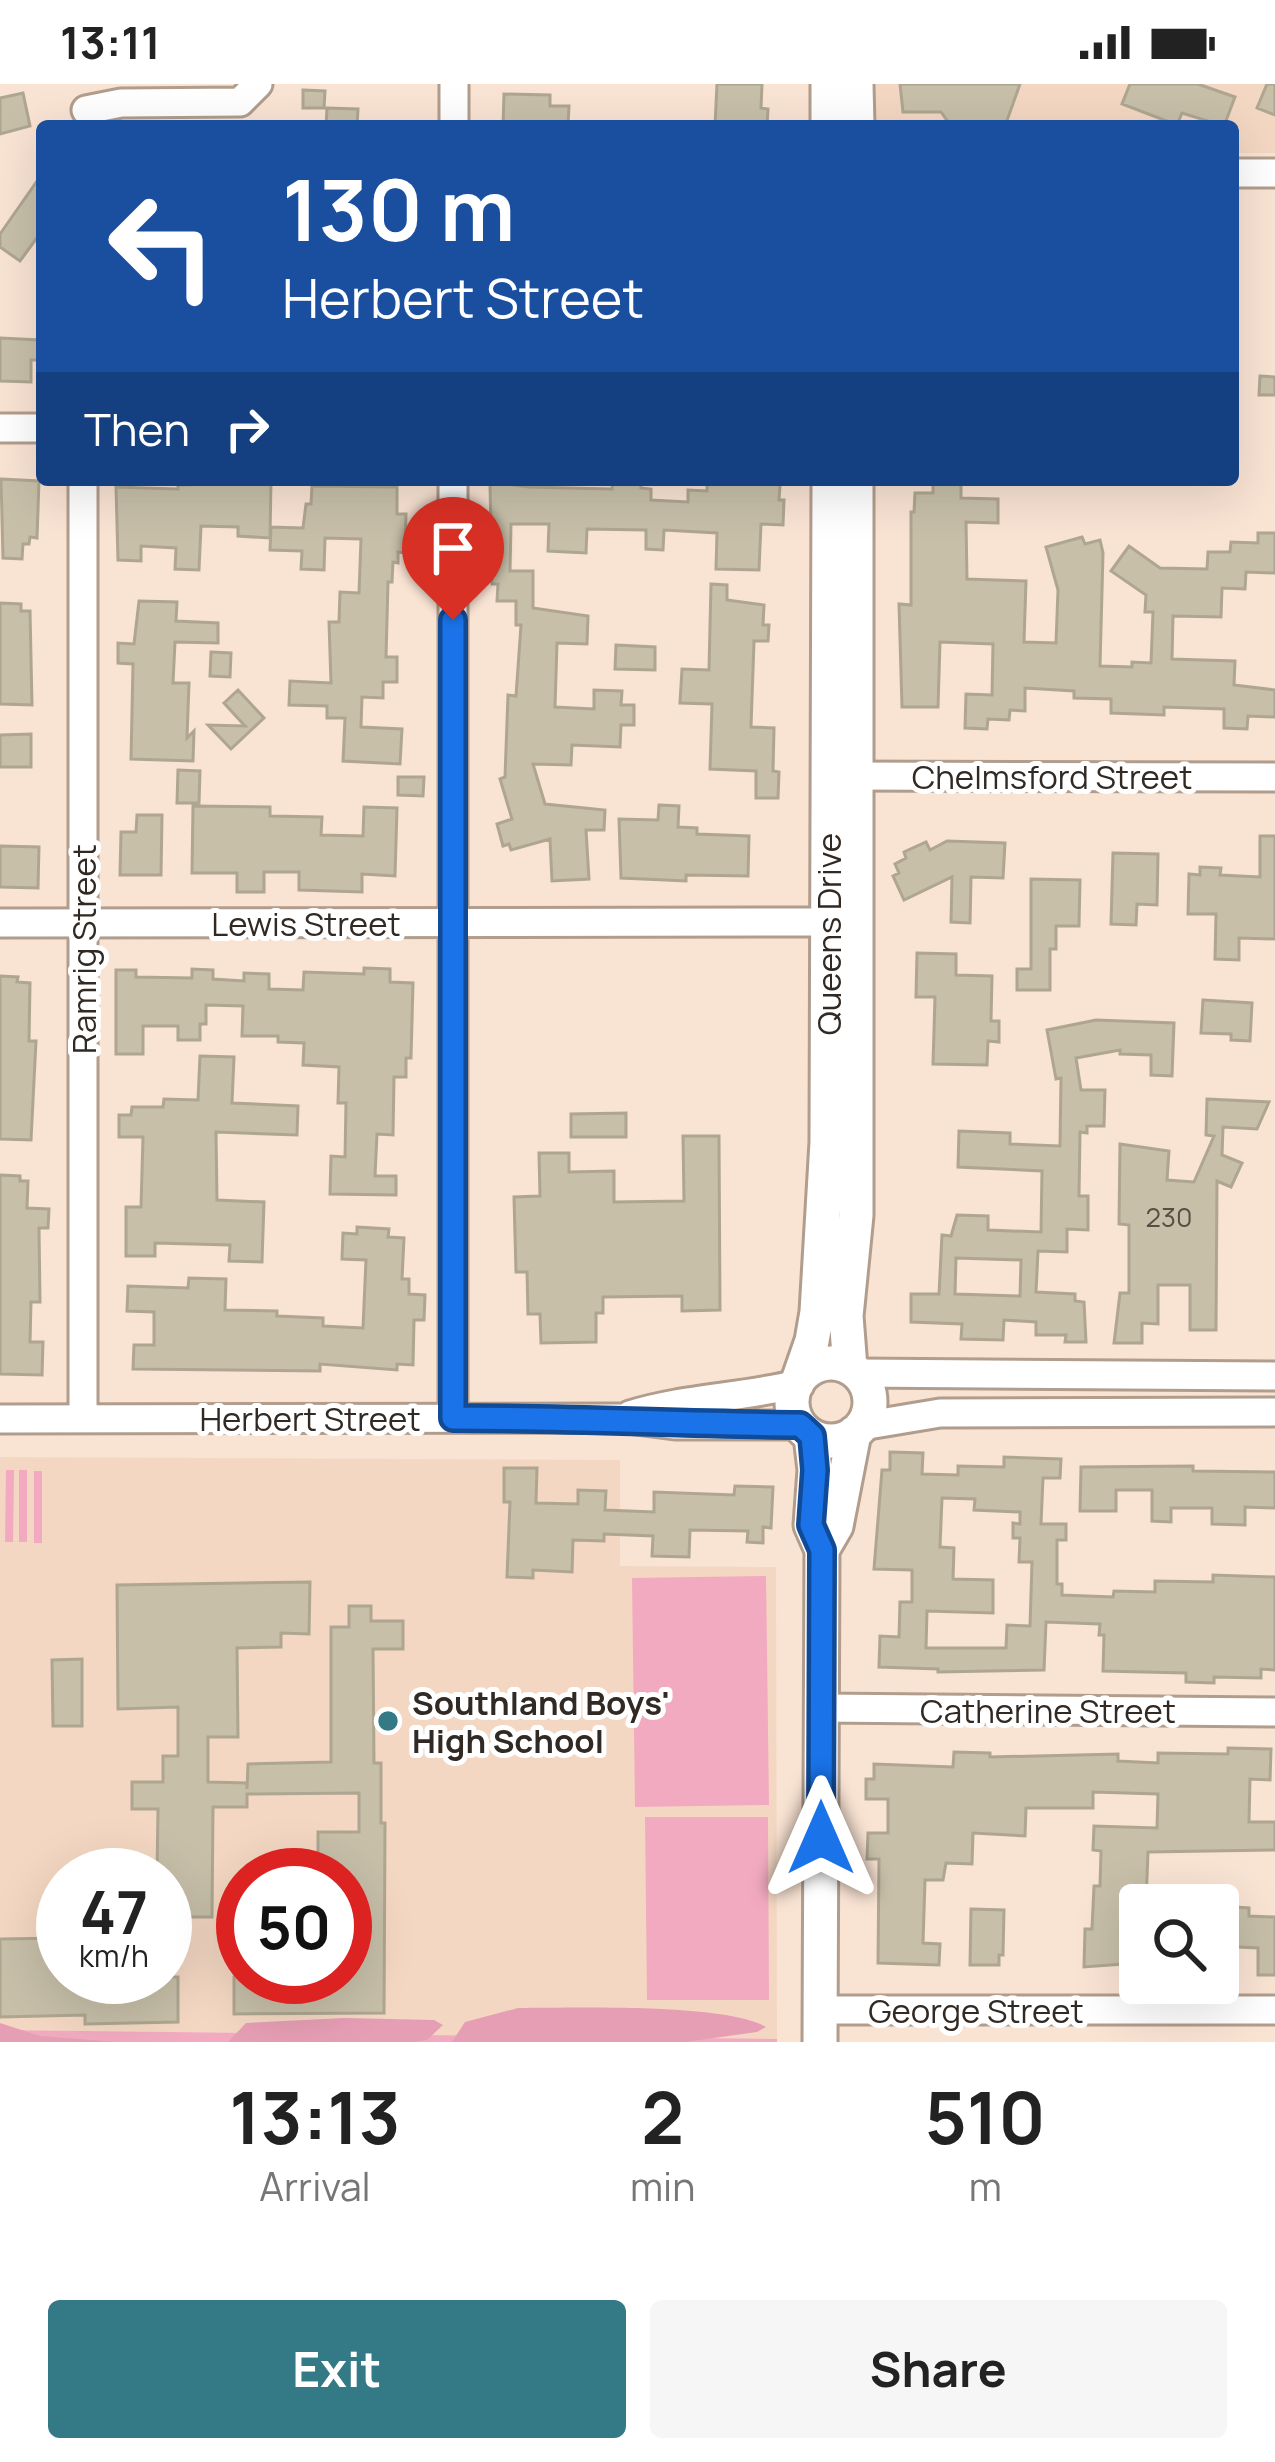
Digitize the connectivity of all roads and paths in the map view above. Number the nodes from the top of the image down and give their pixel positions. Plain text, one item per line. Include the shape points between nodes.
1 (258, 84) edge
2 (454, 84) edge
3 (828, 84) edge
4 (856, 84) edge
5 (86, 110) dead end
6 (454, 120) edge
7 (828, 120) edge
8 (856, 120) edge
9 (1239, 173) edge
10 (1275, 173) edge
11 (0, 428) edge
12 (36, 428) edge
13 (83, 486) edge
14 (453, 486) edge
15 (829, 486) edge
16 (856, 486) edge
17 (842, 776) junction
18 (1275, 776) edge
19 (827, 922) junction
20 (0, 923) edge
21 (83, 923) junction
22 (453, 923) junction
23 (854, 1371) junction
24 (1275, 1376) edge
25 (796, 1384) junction
26 (1275, 1412) edge
27 (453, 1418) junction
28 (620, 1418) junction
29 (0, 1419) edge
30 (83, 1419) junction
31 (806, 1430) junction
32 (858, 1430) junction
33 (822, 1550) junction
34 (821, 1708) junction
35 (1275, 1712) edge
36 (1275, 2010) edge
37 (820, 2026) edge

1 - 5 street via 240,102
2 - 6 street
3 - 7 main road
4 - 8 main road
9 - 10 street
11 - 12 street
13 - 21 street, Ramrig Street
14 - 22 street
15 - 17 main road, Queens Drive
16 - 17 main road, Queens Drive
17 - 18 street, Chelmsford Street
17 - 19 main road, Queens Drive
17 - 23 main road, Queens Drive via 856,1215 846,1316
19 - 22 street, Lewis Street
19 - 25 main road, Queens Drive via 820,1272 814,1336
20 - 21 street, Lewis Street
21 - 22 street, Lewis Street
21 - 30 street, Ramrig Street
22 - 27 street
23 - 24 street, Herbert Street
23 - 25 main road, Herbert Street via 814,1367
23 - 32 main road via 870,1396
25 - 28 street, Herbert Street
25 - 31 main road via 792,1401
26 - 32 street, Herbert Street via 940,1413
27 - 28 street, Herbert Street
27 - 30 street, Herbert Street
28 - 31 street, Herbert Street
29 - 30 street, Herbert Street
31 - 32 main road, Herbert Street via 833,1441
31 - 33 main road via 815,1470 811,1525
32 - 33 main road via 836,1526
33 - 34 main road
34 - 35 street, Catherine Street
34 - 37 main road
36 - 37 street, George Street

